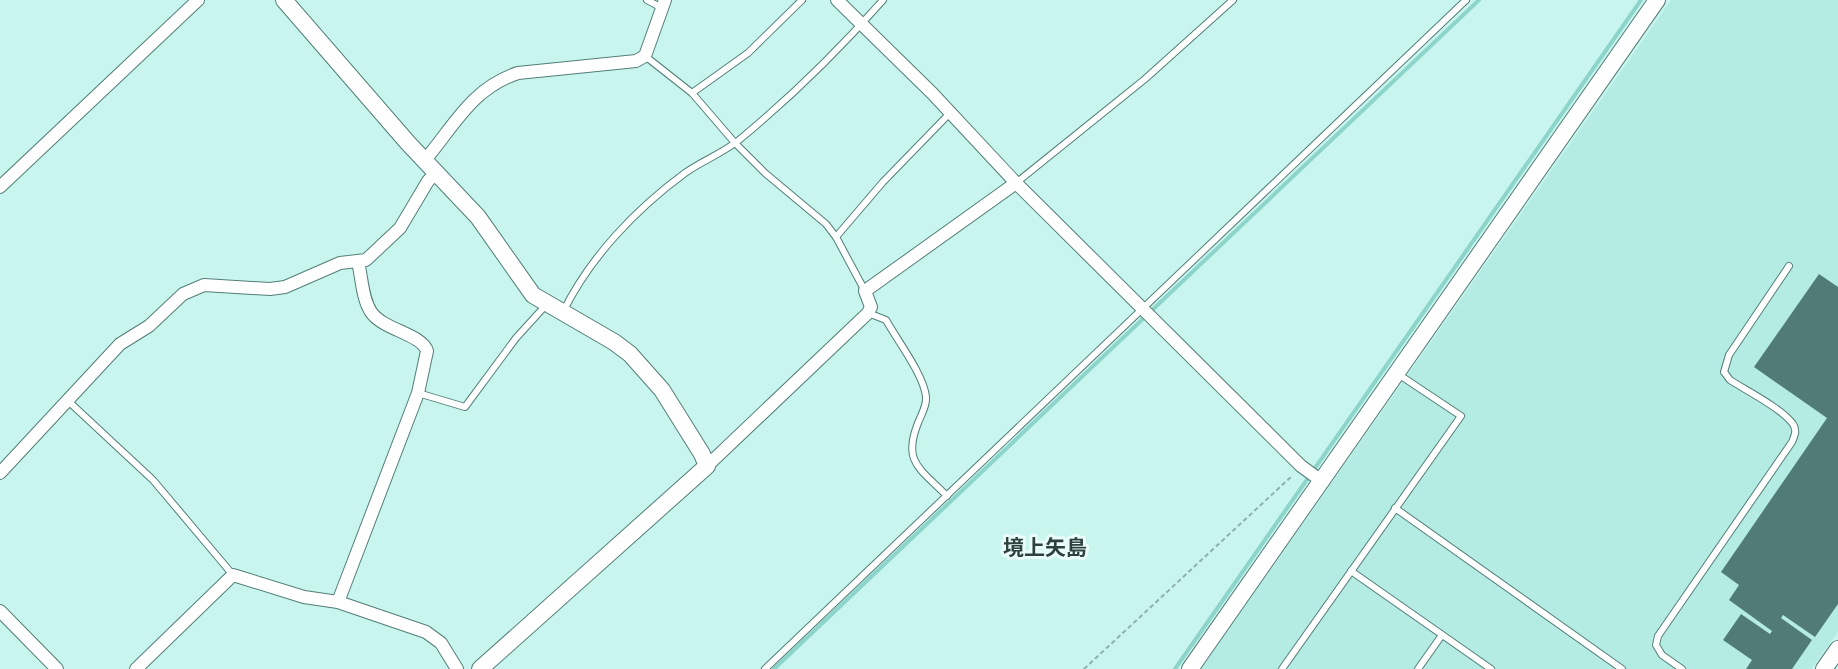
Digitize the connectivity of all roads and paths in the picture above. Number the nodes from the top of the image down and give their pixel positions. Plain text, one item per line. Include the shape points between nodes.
1 (198, 0) edge
2 (284, 0) edge
3 (647, 0) edge
4 (802, 0) edge
5 (837, 0) edge
6 (883, 0) edge
7 (1233, 0) edge
8 (1466, 0) edge
9 (1657, 0) edge
10 (664, 4) edge
11 (862, 24) junction
12 (645, 57) junction
13 (692, 93) junction
14 (950, 112) junction
15 (735, 143) junction
16 (424, 160) junction
17 (437, 172) junction
18 (1016, 183) junction
19 (0, 187) edge
20 (836, 237) junction
21 (358, 262) junction
22 (1789, 266) dead end
23 (864, 291) junction
24 (546, 304) junction
25 (1143, 309) junction
26 (562, 312) junction
27 (868, 313) junction
28 (1398, 374) junction
29 (418, 393) junction
30 (66, 399) junction
31 (707, 466) junction
32 (1301, 466) junction
33 (0, 473) edge
34 (1323, 482) junction
35 (947, 496) junction
36 (1395, 508) junction
37 (1351, 571) junction
38 (233, 575) junction
39 (338, 602) junction
40 (0, 611) edge
41 (1442, 635) junction
42 (1838, 650) edge
43 (57, 669) edge
44 (136, 669) edge
45 (457, 669) edge
46 (480, 669) edge
47 (765, 669) edge
48 (1084, 669) edge
49 (1190, 669) edge
50 (1284, 669) edge
51 (1418, 669) edge
52 (1491, 669) edge
53 (1622, 669) edge
54 (1682, 669) edge
55 (1824, 669) edge

1 - 19 street
2 - 16 street
3 - 10 lane
4 - 13 lane via 748,53
5 - 11 street
6 - 11 lane
7 - 18 lane via 1145,79
8 - 25 lane
9 - 28 street
10 - 12 street
11 - 14 street
11 - 15 lane
12 - 13 lane
12 - 16 street via 503,78 467,105
13 - 15 lane
14 - 18 street
14 - 20 lane via 882,182
15 - 20 lane
15 - 26 lane via 686,172 620,231
16 - 17 street
17 - 21 street via 400,228 372,256
17 - 24 street via 478,217 523,284
18 - 23 street
18 - 25 street
20 - 23 lane
21 - 29 street via 371,312 384,324 426,346
21 - 30 street via 327,268 285,287 204,285 190,290 120,344
22 - 54 lane via 1729,355 1724,372 1785,417 1796,433 1658,636 1656,645 1662,655
23 - 27 street via 871,307
24 - 26 street
24 - 29 lane via 465,407
25 - 32 street
25 - 35 lane
26 - 31 street via 614,342 640,364 662,390
27 - 31 street
27 - 35 lane via 886,320 924,388 926,403 910,448 919,467
28 - 34 street
28 - 36 lane via 1461,416
29 - 39 street
30 - 33 street
30 - 38 lane via 153,480
31 - 46 street
32 - 34 street
32 - 48 path
34 - 49 street
35 - 47 lane
36 - 37 lane
36 - 53 lane
37 - 41 lane
37 - 50 lane
38 - 39 street via 304,597
38 - 44 street
39 - 45 street via 435,637
40 - 43 street
41 - 51 lane
41 - 52 lane
42 - 55 street

